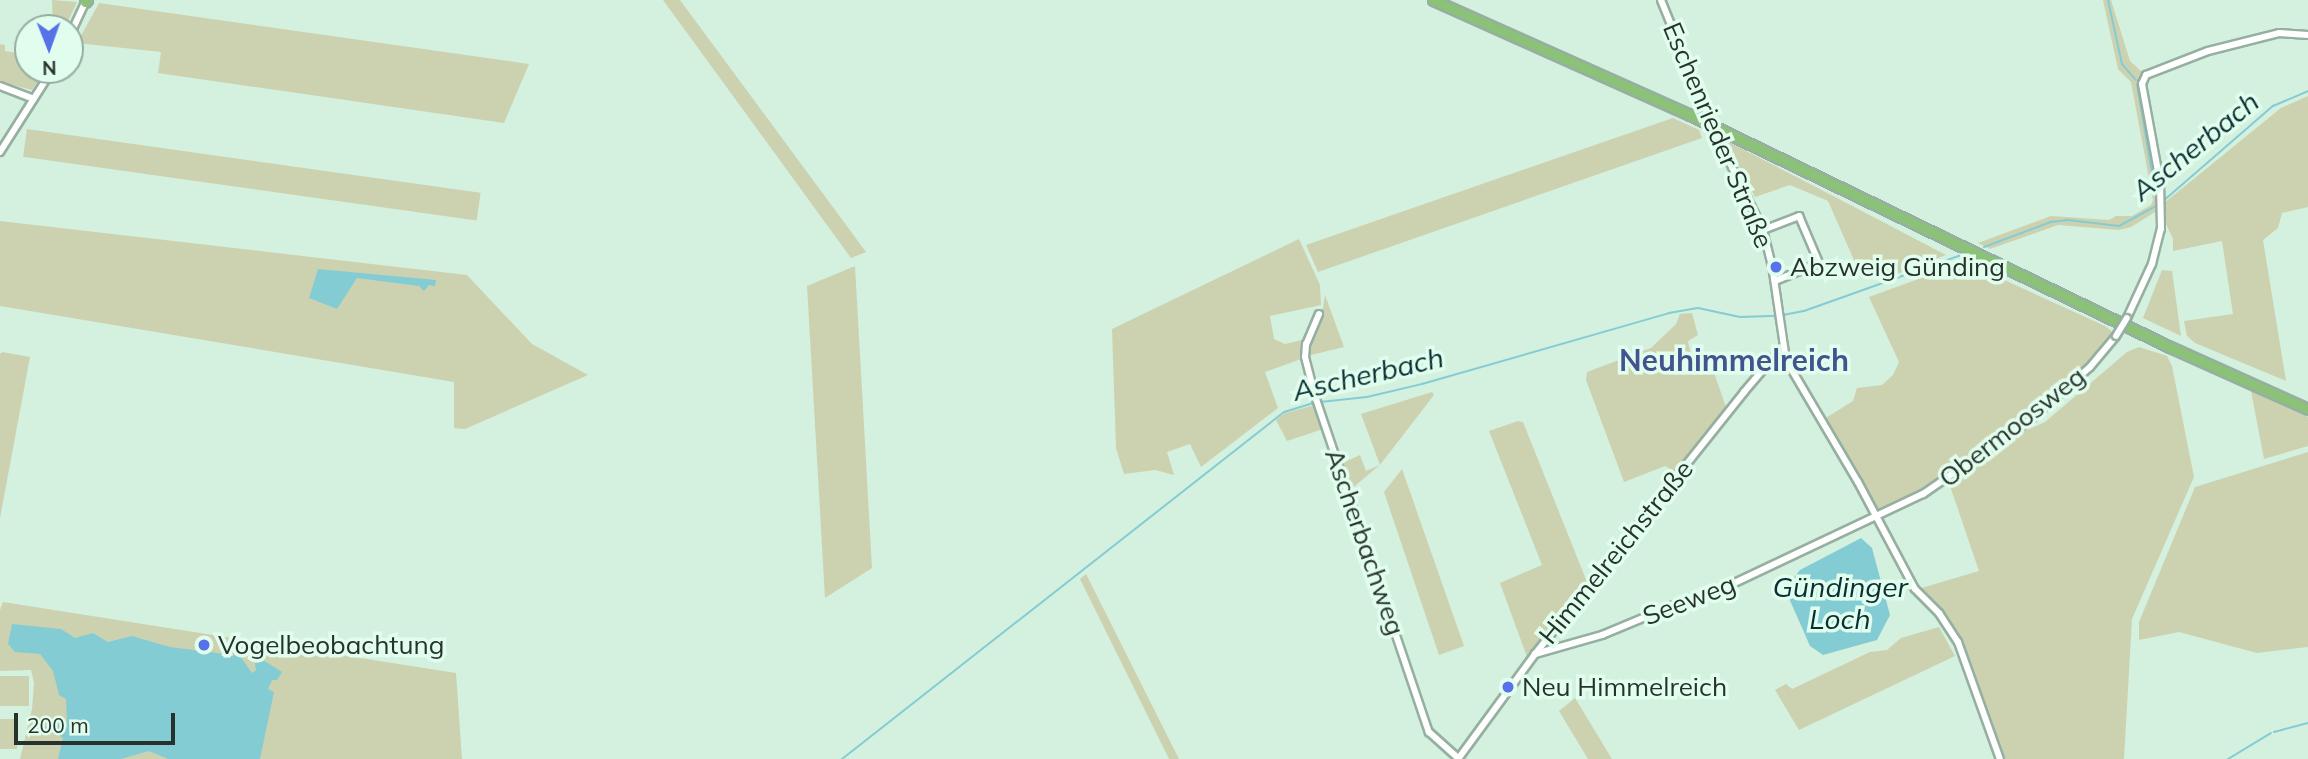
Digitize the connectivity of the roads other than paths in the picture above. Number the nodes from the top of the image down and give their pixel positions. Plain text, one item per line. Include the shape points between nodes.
1 (1433, 0) edge
2 (1661, 0) edge
3 (2308, 35) edge
4 (43, 84) edge
5 (0, 86) edge
6 (34, 99) junction
7 (0, 152) edge
8 (1763, 230) junction
9 (1774, 281) junction
10 (1319, 314) dead end
11 (1784, 354) junction
12 (2308, 409) edge
13 (1877, 517) junction
14 (1535, 654) junction
15 (1458, 759) edge
16 (2000, 759) edge

1 - 12 highway via 1690,115 2169,347
2 - 8 street, Eschenrieder Straße, bridge via 1704,106
3 - 13 street, Obermoosweg, bridge via 2279,33 2208,51 2146,75 2142,84 2161,197 2161,229 2152,264 2127,318 2090,367 2019,429 1950,479
4 - 6 street
5 - 6 street
6 - 7 street
8 - 9 street, Eschenrieder Straße
8 - 9 street via 1799,216 1819,263
9 - 11 street, Eschenrieder Straße
10 - 15 street, Ascherbachweg via 1305,357 1317,403 1429,732
11 - 13 street, Eschenrieder Straße
11 - 14 street, Himmelreichstraße via 1773,359 1744,392
13 - 14 street, Seeweg via 1726,587 1602,635
13 - 16 street, Eschenrieder Straße via 1915,589 1939,613 1958,642
14 - 15 street, Himmelreichstraße

